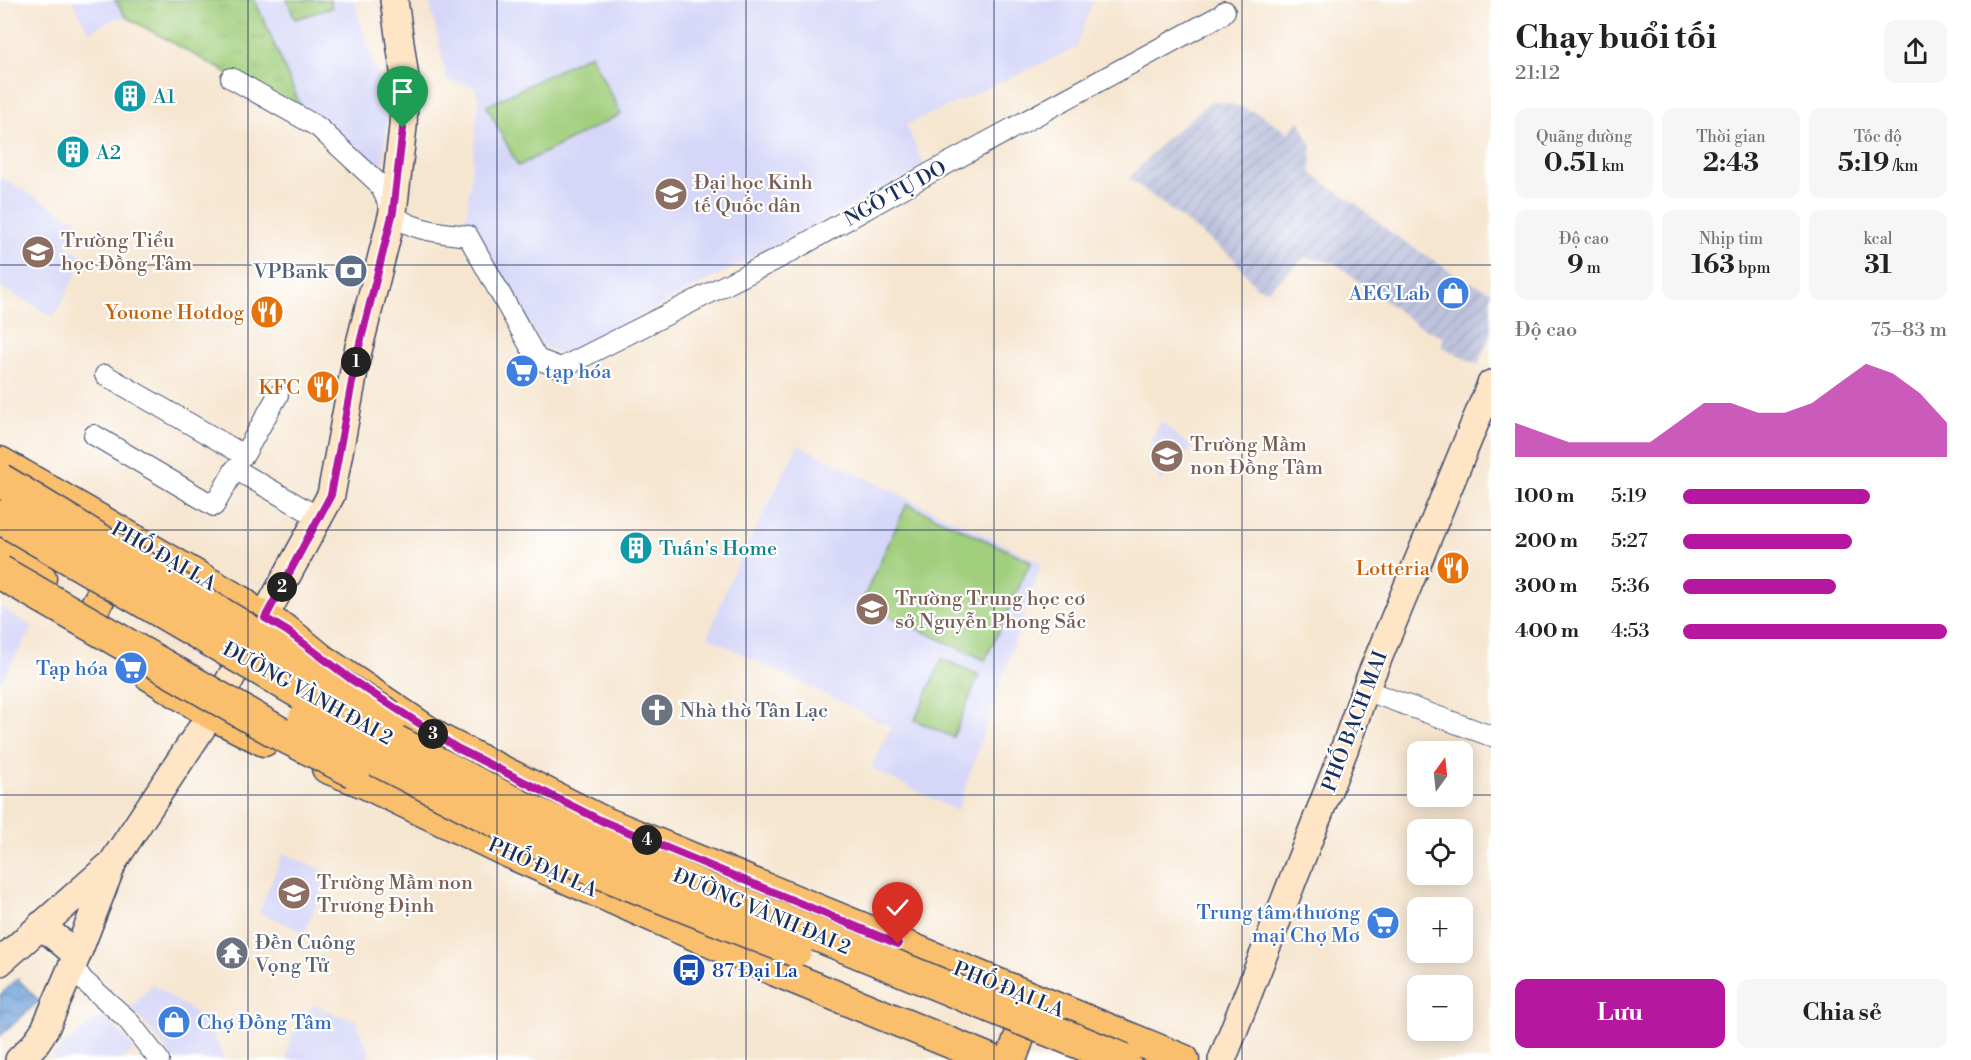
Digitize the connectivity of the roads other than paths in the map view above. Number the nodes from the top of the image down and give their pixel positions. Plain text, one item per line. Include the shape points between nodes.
1 (394, 0) edge
2 (1225, 11) dead end
3 (231, 78) dead end
4 (393, 212) junction
5 (105, 375) dead end
6 (278, 396) dead end
7 (1488, 399) edge
8 (94, 435) dead end
9 (0, 462) edge
10 (240, 462) junction
11 (0, 480) edge
12 (46, 487) junction
13 (0, 495) edge
14 (0, 517) edge
15 (318, 517) junction
16 (48, 523) junction
17 (0, 543) edge
18 (0, 553) edge
19 (120, 563) junction
20 (0, 572) edge
21 (32, 573) junction
22 (0, 582) edge
23 (94, 608) junction
24 (258, 631) junction
25 (228, 685) junction
26 (1365, 690) junction
27 (211, 714) junction
28 (1491, 736) edge
29 (427, 813) junction
30 (587, 851) junction
31 (113, 862) junction
32 (41, 925) junction
33 (75, 960) junction
34 (0, 962) edge
35 (1033, 999) junction
36 (19, 1060) edge
37 (159, 1060) edge
38 (992, 1060) edge
39 (1011, 1060) edge
40 (1066, 1060) edge
41 (1123, 1060) edge
42 (1184, 1060) edge
43 (1221, 1060) edge

1 - 4 street via 405,90
2 - 4 street, NGÕ TỰ DO via 783,256 561,368 537,359 468,236 418,228
3 - 4 street via 318,127 380,185
4 - 15 street via 357,355 331,495
5 - 10 street
6 - 10 street
7 - 26 street, PHỐ BẠCH MAI
8 - 10 street via 214,506
9 - 12 main road, PHỐ ĐẠI LA
10 - 15 street
11 - 30 highway, bridge via 435,745
12 - 16 main road
12 - 24 main road, PHỐ ĐẠI LA via 242,602
13 - 16 main road, PHỐ ĐẠI LA
14 - 30 highway, ĐƯỜNG VÀNH ĐAI 2, bridge via 304,695 519,806
15 - 24 street
16 - 19 main road, PHỐ ĐẠI LA
17 - 30 highway, ĐƯỜNG VÀNH ĐAI 2, bridge via 380,761
18 - 21 main road, PHỐ ĐẠI LA
19 - 23 main road
19 - 24 main road, PHỐ ĐẠI LA
20 - 30 highway, bridge via 281,734 362,775
21 - 22 main road
21 - 23 main road, PHỐ ĐẠI LA
22 - 27 main road, PHỐ ĐẠI LA
23 - 25 main road, PHỐ ĐẠI LA
24 - 25 street
24 - 35 main road, PHỐ ĐẠI LA via 287,631 324,661 441,740 602,821
25 - 27 street
25 - 29 main road, PHỐ ĐẠI LA via 318,736
26 - 28 street
26 - 43 street, PHỐ BẠCH MAI
27 - 29 main road, PHỐ ĐẠI LA
27 - 31 street
29 - 38 main road, PHỐ ĐẠI LA via 773,970
30 - 40 highway, ĐƯỜNG VÀNH ĐAI 2, bridge
30 - 41 highway, ĐƯỜNG VÀNH ĐAI 2, bridge via 706,889
31 - 32 street
31 - 33 street
32 - 33 street
32 - 34 street
33 - 36 street via 45,1029
33 - 37 street via 83,980 127,1019
35 - 39 main road
35 - 42 main road, PHỐ ĐẠI LA

